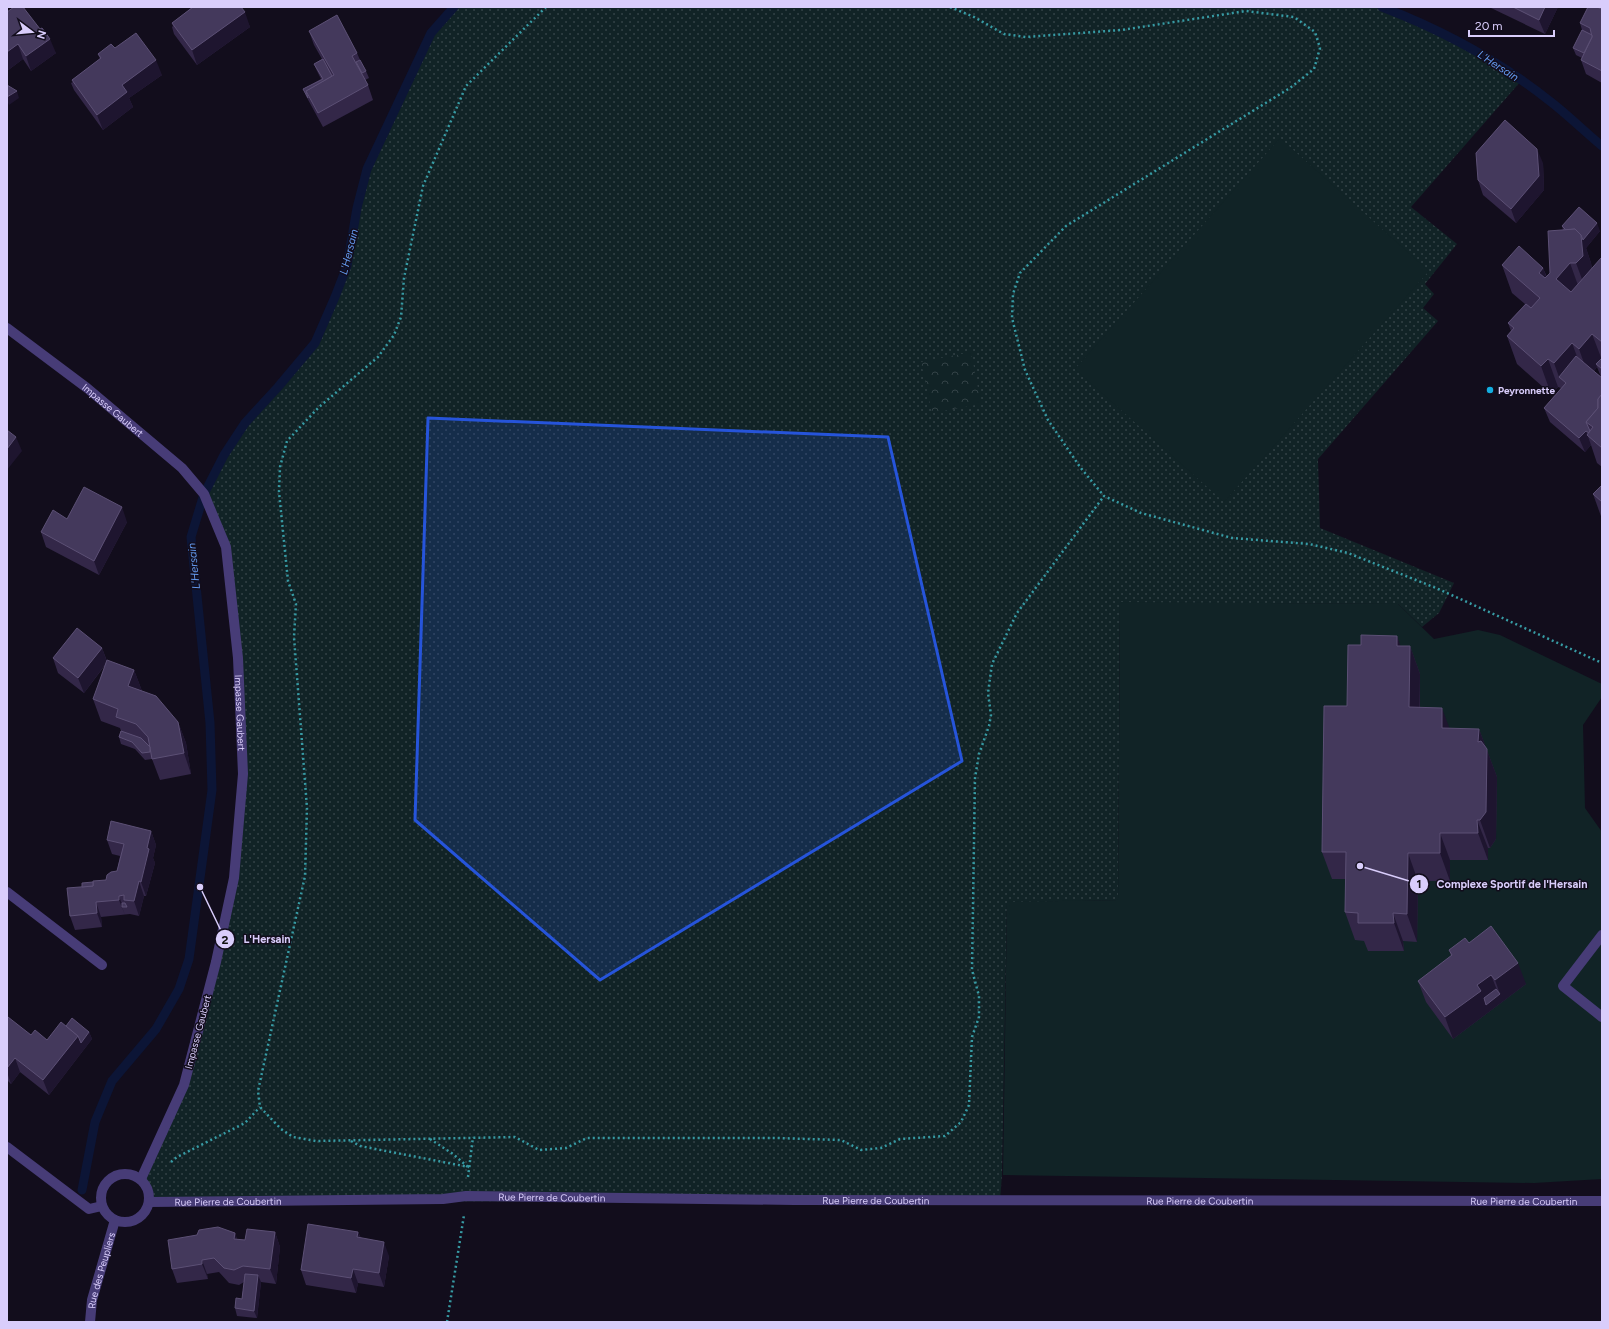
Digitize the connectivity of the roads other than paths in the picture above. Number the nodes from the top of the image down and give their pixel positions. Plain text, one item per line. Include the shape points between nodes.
1 (7, 328) edge
2 (7, 892) edge
3 (1602, 935) edge
4 (102, 965) dead end
5 (1602, 1017) edge
6 (7, 1147) edge
7 (143, 1183) junction
8 (1602, 1201) edge
9 (149, 1202) junction
10 (102, 1206) junction
11 (115, 1220) junction
12 (90, 1322) edge

1 - 7 street, Impasse Gaubert via 87,388 182,468 204,494 226,548 238,658 243,774 234,878 216,962 184,1085
2 - 4 street
3 - 5 street via 1563,986
6 - 10 street via 89,1209
7 - 9 street via 149,1194
7 - 10 street via 133,1175 115,1176 103,1188
8 - 9 street, Rue Pierre de Coubertin via 794,1200 466,1196 443,1199
9 - 11 street via 139,1218 127,1222
10 - 11 street
11 - 12 street, Rue des Peupliers via 92,1300

